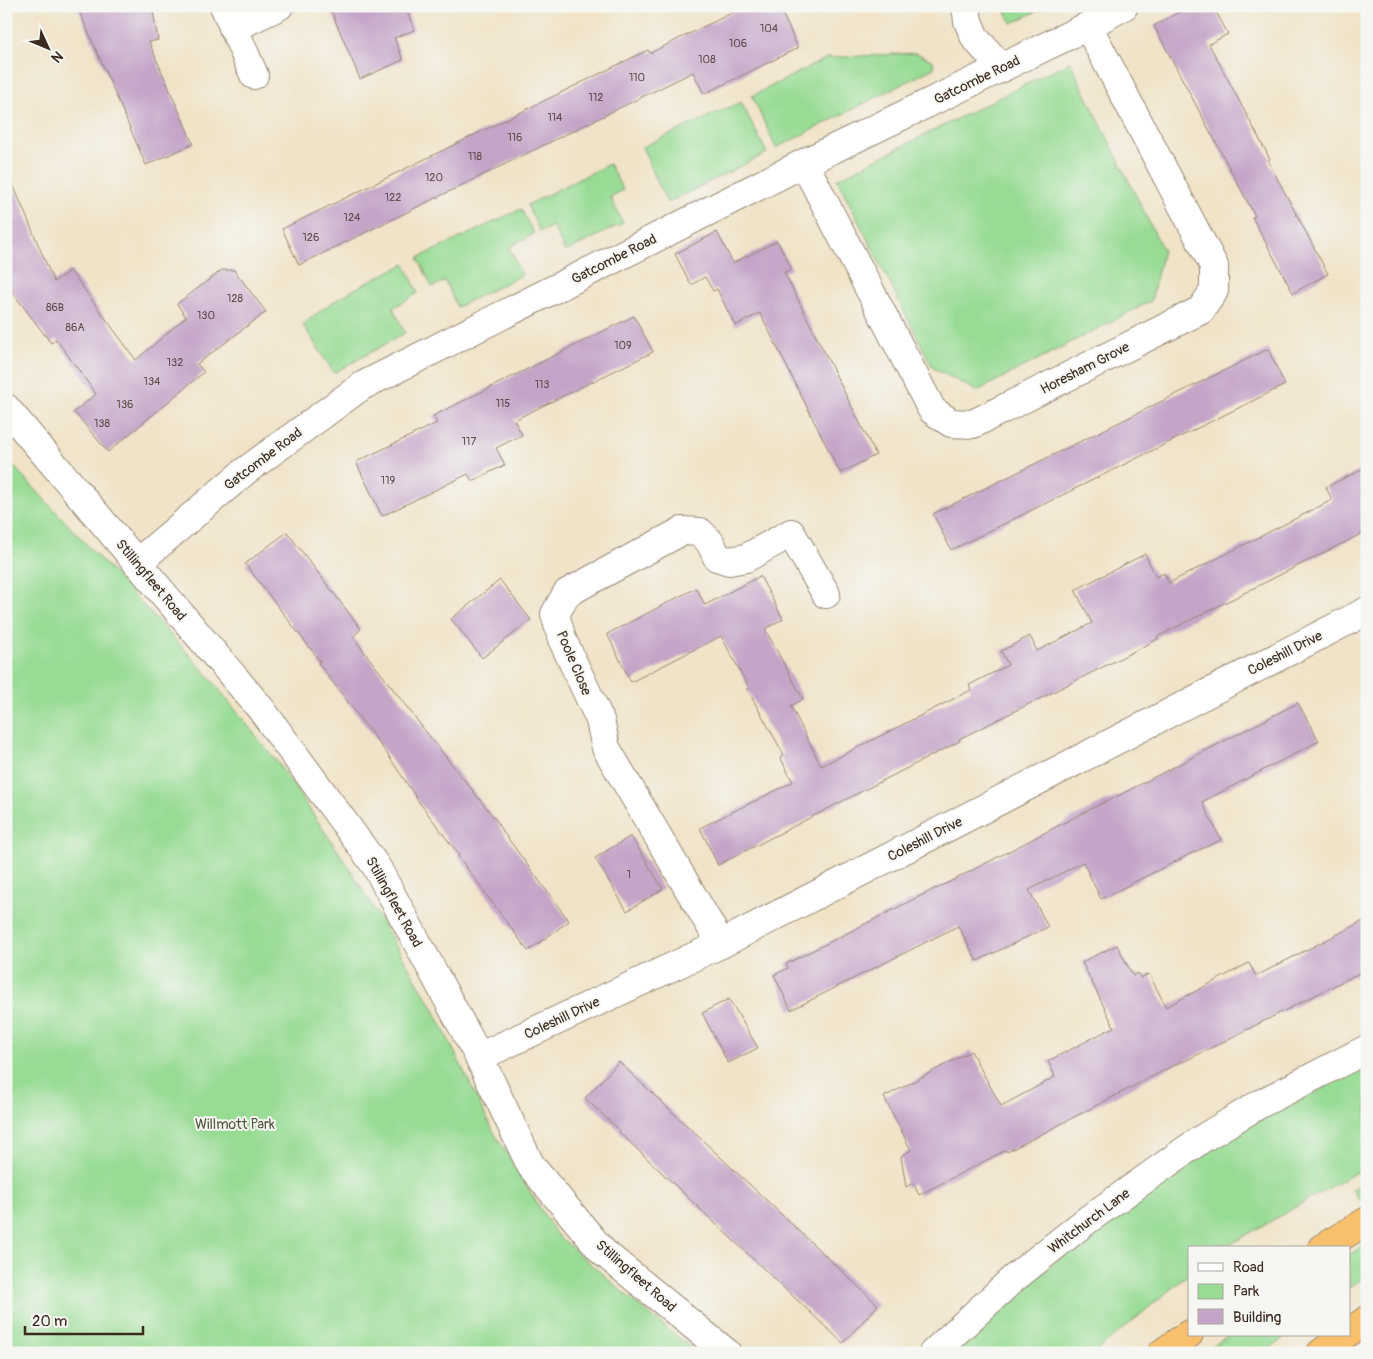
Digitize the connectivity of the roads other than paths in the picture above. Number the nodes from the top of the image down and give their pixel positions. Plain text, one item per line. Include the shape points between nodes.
1 (279, 6) edge
2 (966, 6) edge
3 (1124, 6) edge
4 (229, 17) edge
5 (1088, 26) junction
6 (1002, 68) junction
7 (254, 75) dead end
8 (804, 163) junction
9 (6, 408) edge
10 (137, 563) junction
11 (826, 594) dead end
12 (1367, 610) edge
13 (721, 944) junction
14 (1367, 1049) edge
15 (479, 1057) junction
16 (1367, 1221) edge
17 (1325, 1246) edge
18 (1367, 1320) edge
19 (1350, 1331) edge
20 (1188, 1335) edge
21 (1344, 1336) edge
22 (727, 1353) edge
23 (933, 1353) edge
24 (1162, 1353) edge
25 (1321, 1353) edge

1 - 4 street
2 - 6 street via 975,38
3 - 5 street, Gatcombe Road
4 - 7 street
5 - 6 street, Gatcombe Road
5 - 8 street, Horesham Grove via 1214,266 1214,291 1201,310 973,424 951,423 932,410
6 - 8 street, Gatcombe Road
8 - 10 street, Gatcombe Road via 362,386 244,472
9 - 10 street, Stillingfleet Road
10 - 15 street, Stillingfleet Road via 261,708 376,866
11 - 13 street, Poole Close via 791,533 746,558 729,561 717,557 710,542 700,532 682,532 567,593 555,614 562,639 600,720 606,748
12 - 13 street, Coleshill Drive
13 - 15 street, Coleshill Drive
14 - 23 street, Whitchurch Lane via 1258,1105 1200,1140 1086,1221 1013,1279
15 - 22 street, Stillingfleet Road via 531,1166 603,1252
16 - 17 highway
18 - 19 highway
20 - 24 highway
21 - 25 highway

